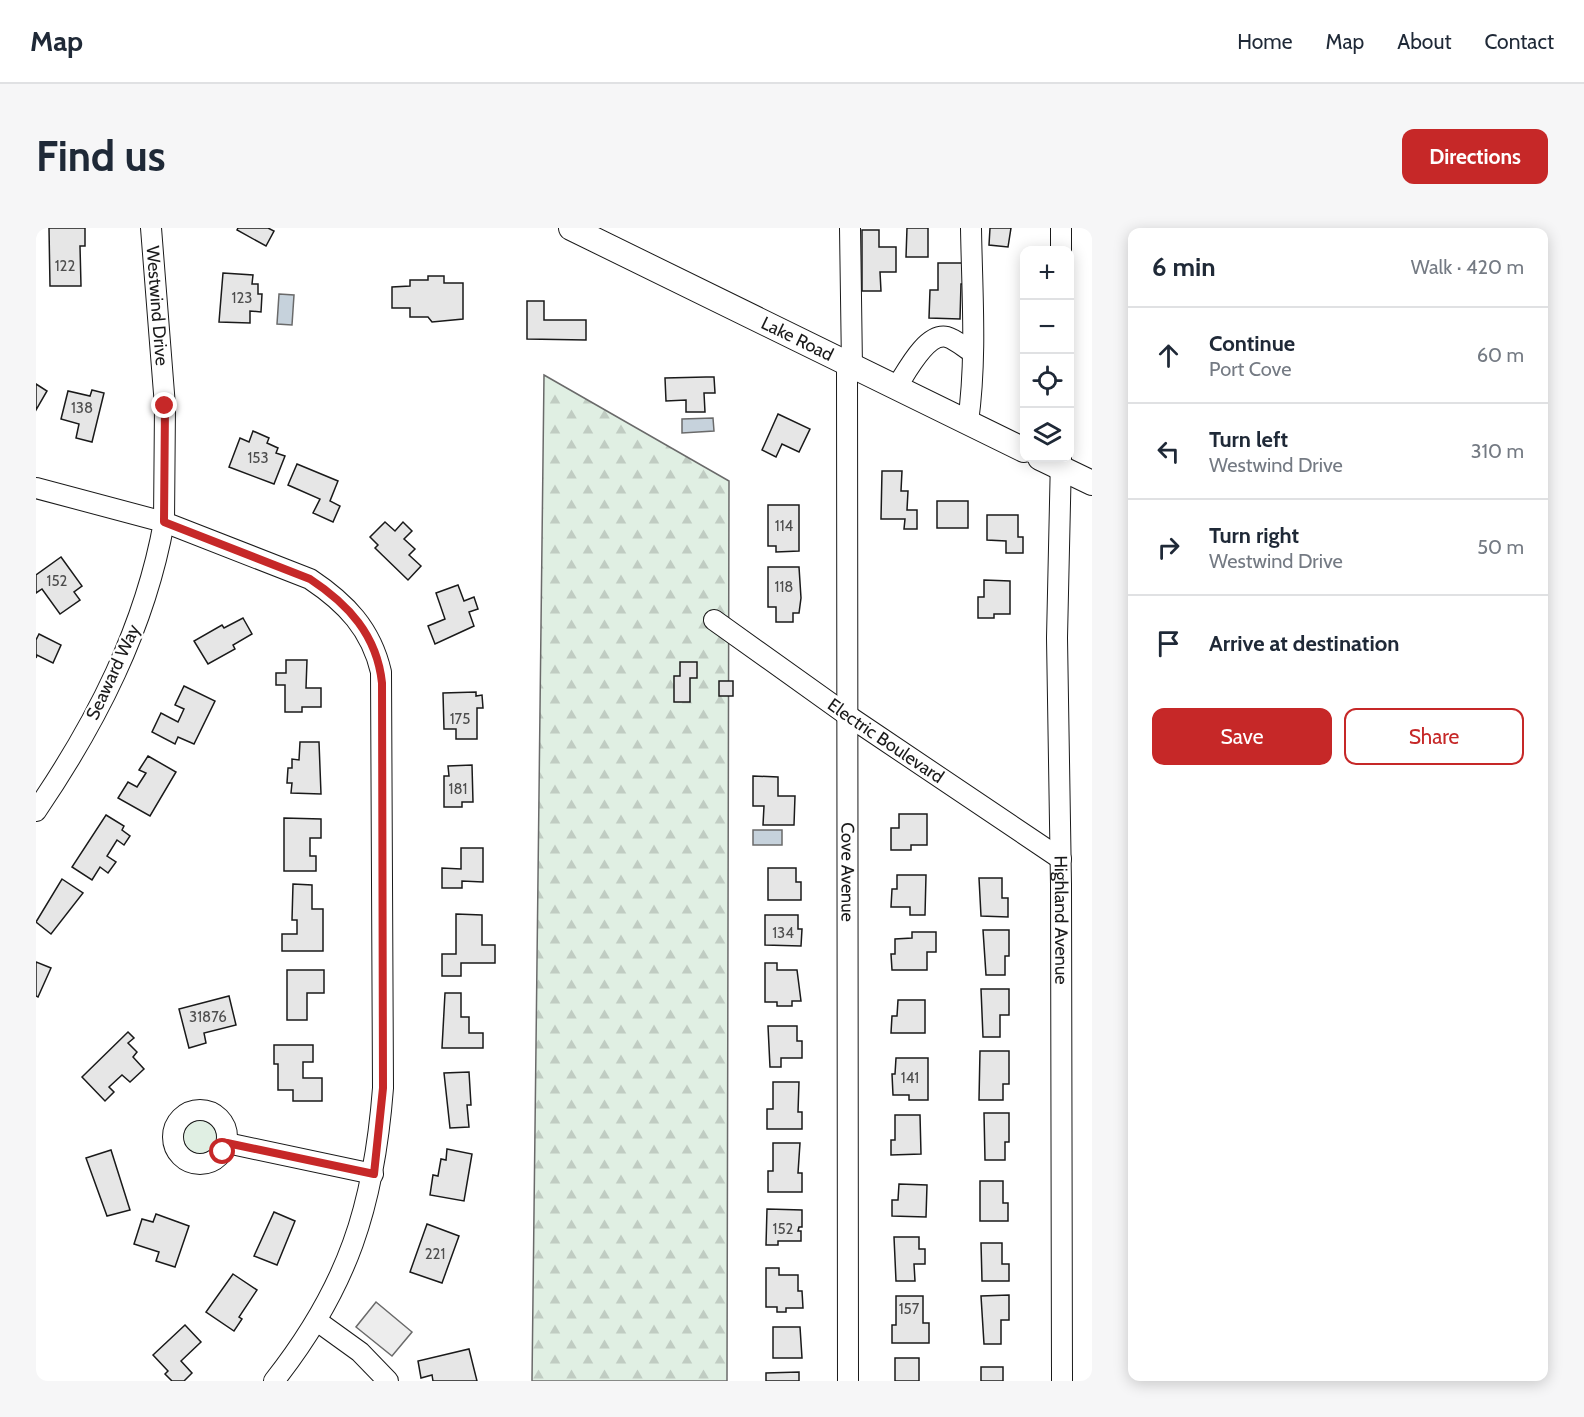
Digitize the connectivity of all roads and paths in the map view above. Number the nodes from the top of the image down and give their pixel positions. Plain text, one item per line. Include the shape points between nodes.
1 (151, 228) edge
2 (571, 228) edge
3 (850, 228) edge
4 (971, 228) edge
5 (1061, 228) edge
6 (1061, 246) edge
7 (972, 352) junction
8 (850, 365) junction
9 (896, 388) junction
10 (968, 422) junction
11 (1020, 448) edge
12 (1054, 462) edge
13 (1056, 462) edge
14 (1092, 483) edge
15 (36, 489) edge
16 (164, 522) junction
17 (714, 620) dead end
18 (846, 715) junction
19 (36, 812) edge
20 (1061, 859) junction
21 (227, 1143) dead end
22 (374, 1174) junction
23 (317, 1321) junction
24 (274, 1381) edge
25 (388, 1381) edge
26 (848, 1381) edge
27 (1062, 1381) edge

1 - 16 street, Westwind Drive via 165,406
2 - 8 main road, Lake Road
3 - 8 street, Cove Avenue
4 - 7 street
5 - 6 street
7 - 9 street via 947,337 935,339 921,350
7 - 10 street
8 - 9 main road, Lake Road
8 - 18 street, Cove Avenue
9 - 10 main road, Lake Road
10 - 11 main road, Lake Road
12 - 20 street, Highland Avenue
13 - 14 main road
15 - 16 street
16 - 19 street, Seaward Way via 134,633 67,765
16 - 22 street via 310,579 358,618 378,661 382,683 383,1088
17 - 18 street, Electric Boulevard
18 - 20 street, Electric Boulevard
18 - 26 street, Cove Avenue
20 - 27 street, Highland Avenue
21 - 22 street
22 - 23 street via 351,1250
23 - 24 street
23 - 25 street via 360,1352

